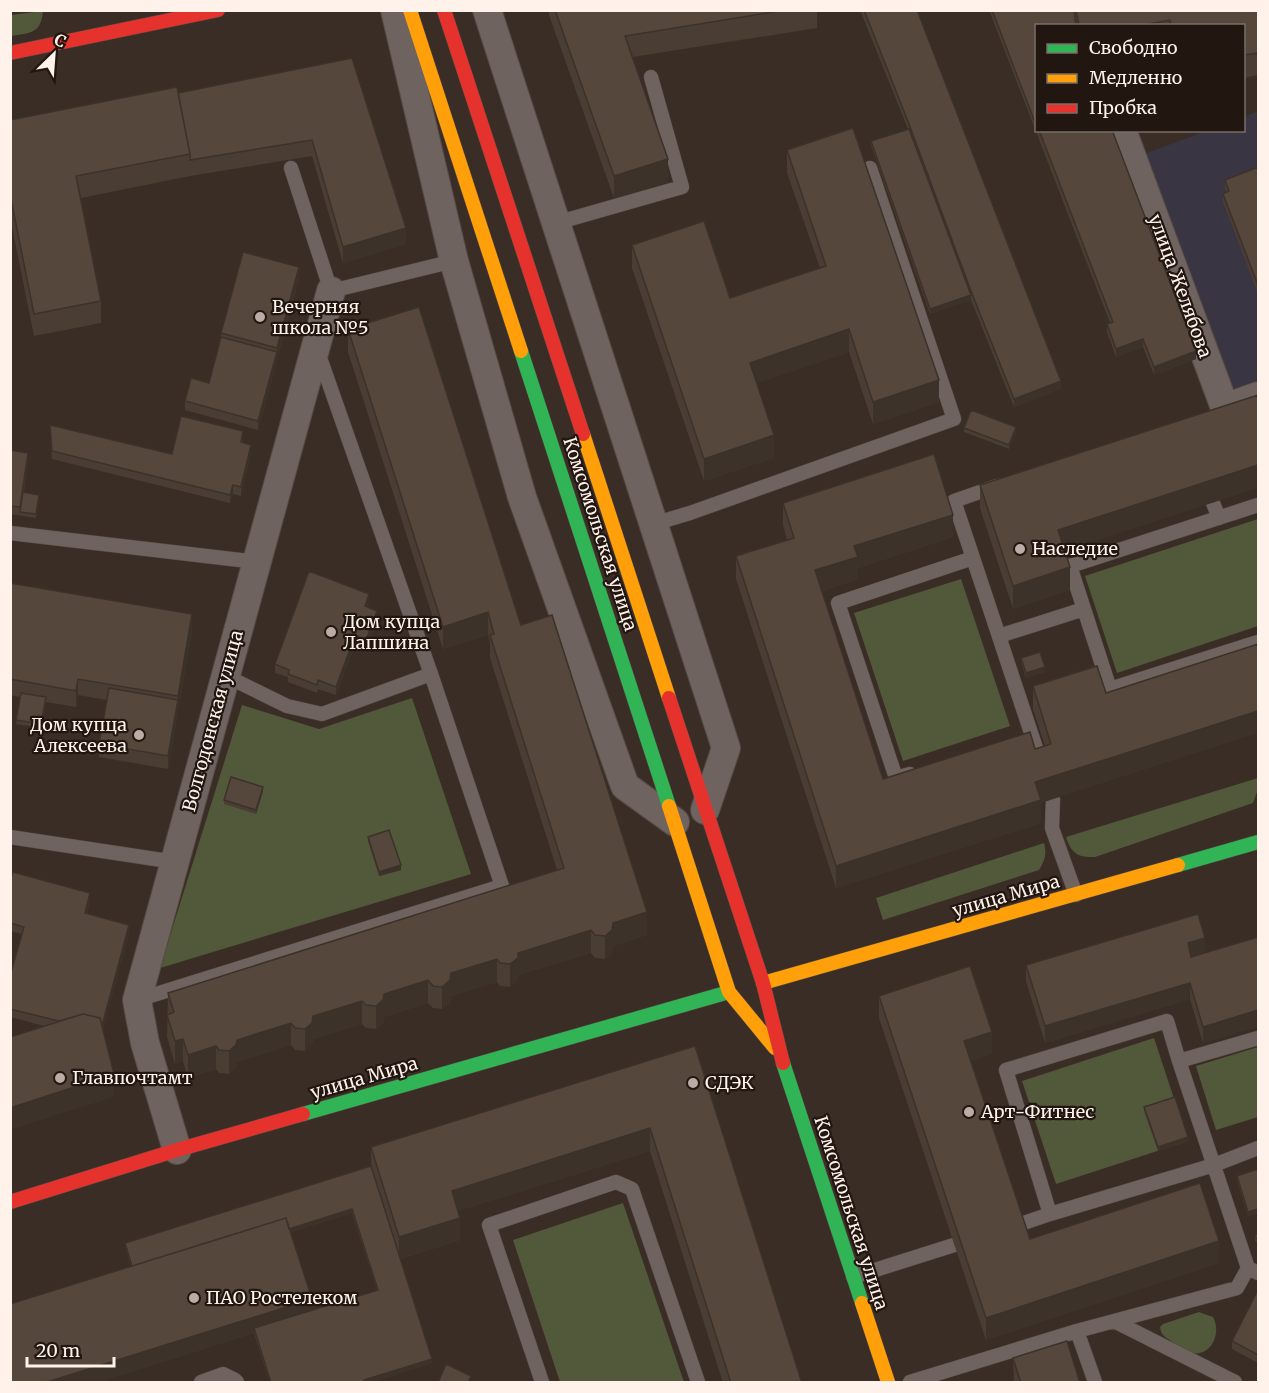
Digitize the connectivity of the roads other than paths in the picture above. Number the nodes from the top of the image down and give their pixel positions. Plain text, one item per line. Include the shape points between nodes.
1 (218, 10) edge
2 (395, 10) edge
3 (410, 10) edge
4 (444, 10) edge
5 (487, 10) edge
6 (10, 53) edge
7 (651, 77) dead end
8 (1123, 132) edge
9 (291, 168) edge
10 (870, 168) dead end
11 (556, 223) junction
12 (454, 261) junction
13 (331, 291) junction
14 (316, 347) junction
15 (1258, 396) edge
16 (1008, 482) edge
17 (1213, 502) edge
18 (1258, 505) edge
19 (1219, 518) junction
20 (653, 524) junction
21 (10, 533) edge
22 (973, 558) junction
23 (257, 562) junction
24 (1084, 609) junction
25 (999, 636) junction
26 (1258, 642) edge
27 (431, 674) junction
28 (226, 675) junction
29 (1043, 769) edge
30 (919, 771) edge
31 (1053, 799) edge
32 (705, 810) junction
33 (675, 822) junction
34 (10, 837) edge
35 (1258, 842) edge
36 (175, 862) junction
37 (1076, 895) junction
38 (763, 983) junction
39 (729, 992) junction
40 (137, 1000) junction
41 (1258, 1038) edge
42 (780, 1054) junction
43 (1179, 1061) junction
44 (1258, 1148) edge
45 (177, 1150) junction
46 (1214, 1165) junction
47 (10, 1202) edge
48 (1050, 1214) junction
49 (1018, 1225) edge
50 (954, 1245) edge
51 (1253, 1271) edge
52 (854, 1277) junction
53 (1114, 1321) junction
54 (1077, 1330) junction
55 (201, 1383) edge
56 (237, 1383) edge
57 (542, 1383) edge
58 (698, 1383) edge
59 (888, 1383) edge
60 (910, 1383) edge
61 (1095, 1383) edge
62 (1235, 1383) edge

1 - 6 main road
2 - 12 street
3 - 33 main road, Комсомольская улица
4 - 32 main road, Комсомольская улица
5 - 11 street
7 - 11 lane via 682,188
8 - 15 street, улица Желябова via 1220,410
9 - 13 lane
10 - 20 lane via 954,419
11 - 20 street
12 - 13 lane
12 - 33 street via 522,497 623,781
13 - 14 street, Волгодонская улица
14 - 23 street, Волгодонская улица
14 - 27 lane
16 - 22 lane via 954,501
17 - 19 lane
18 - 19 lane
19 - 24 lane via 1070,566
20 - 32 street via 726,748
21 - 23 lane
22 - 25 lane
22 - 30 lane via 838,603 896,778
23 - 28 street, Волгодонская улица
24 - 25 lane
24 - 26 lane via 1098,669 1110,689
25 - 29 lane via 1024,693 1026,736
27 - 28 lane via 322,714 287,706
27 - 40 lane via 502,886
28 - 36 street, Волгодонская улица
31 - 37 lane via 1052,828
32 - 38 main road, Комсомольская улица
33 - 39 main road, Комсомольская улица
34 - 36 lane
35 - 37 main road, улица Мира
36 - 40 street, Волгодонская улица
37 - 38 main road, улица Мира
38 - 42 main road, Комсомольская улица
39 - 42 main road, Комсомольская улица
39 - 45 main road, улица Мира
40 - 45 street, Волгодонская улица via 145,1042
41 - 43 lane
42 - 52 main road, Комсомольская улица
43 - 46 lane
43 - 48 lane via 1167,1021 1006,1070
44 - 46 lane
45 - 47 main road, улица Мира
46 - 48 lane
46 - 51 lane
48 - 49 lane
50 - 52 lane
51 - 53 lane via 1237,1288
52 - 59 main road, Комсомольская улица
53 - 54 lane
53 - 62 lane
54 - 60 lane
54 - 61 lane
55 - 56 lane via 223,1374
57 - 58 lane via 489,1225 616,1182 632,1189

